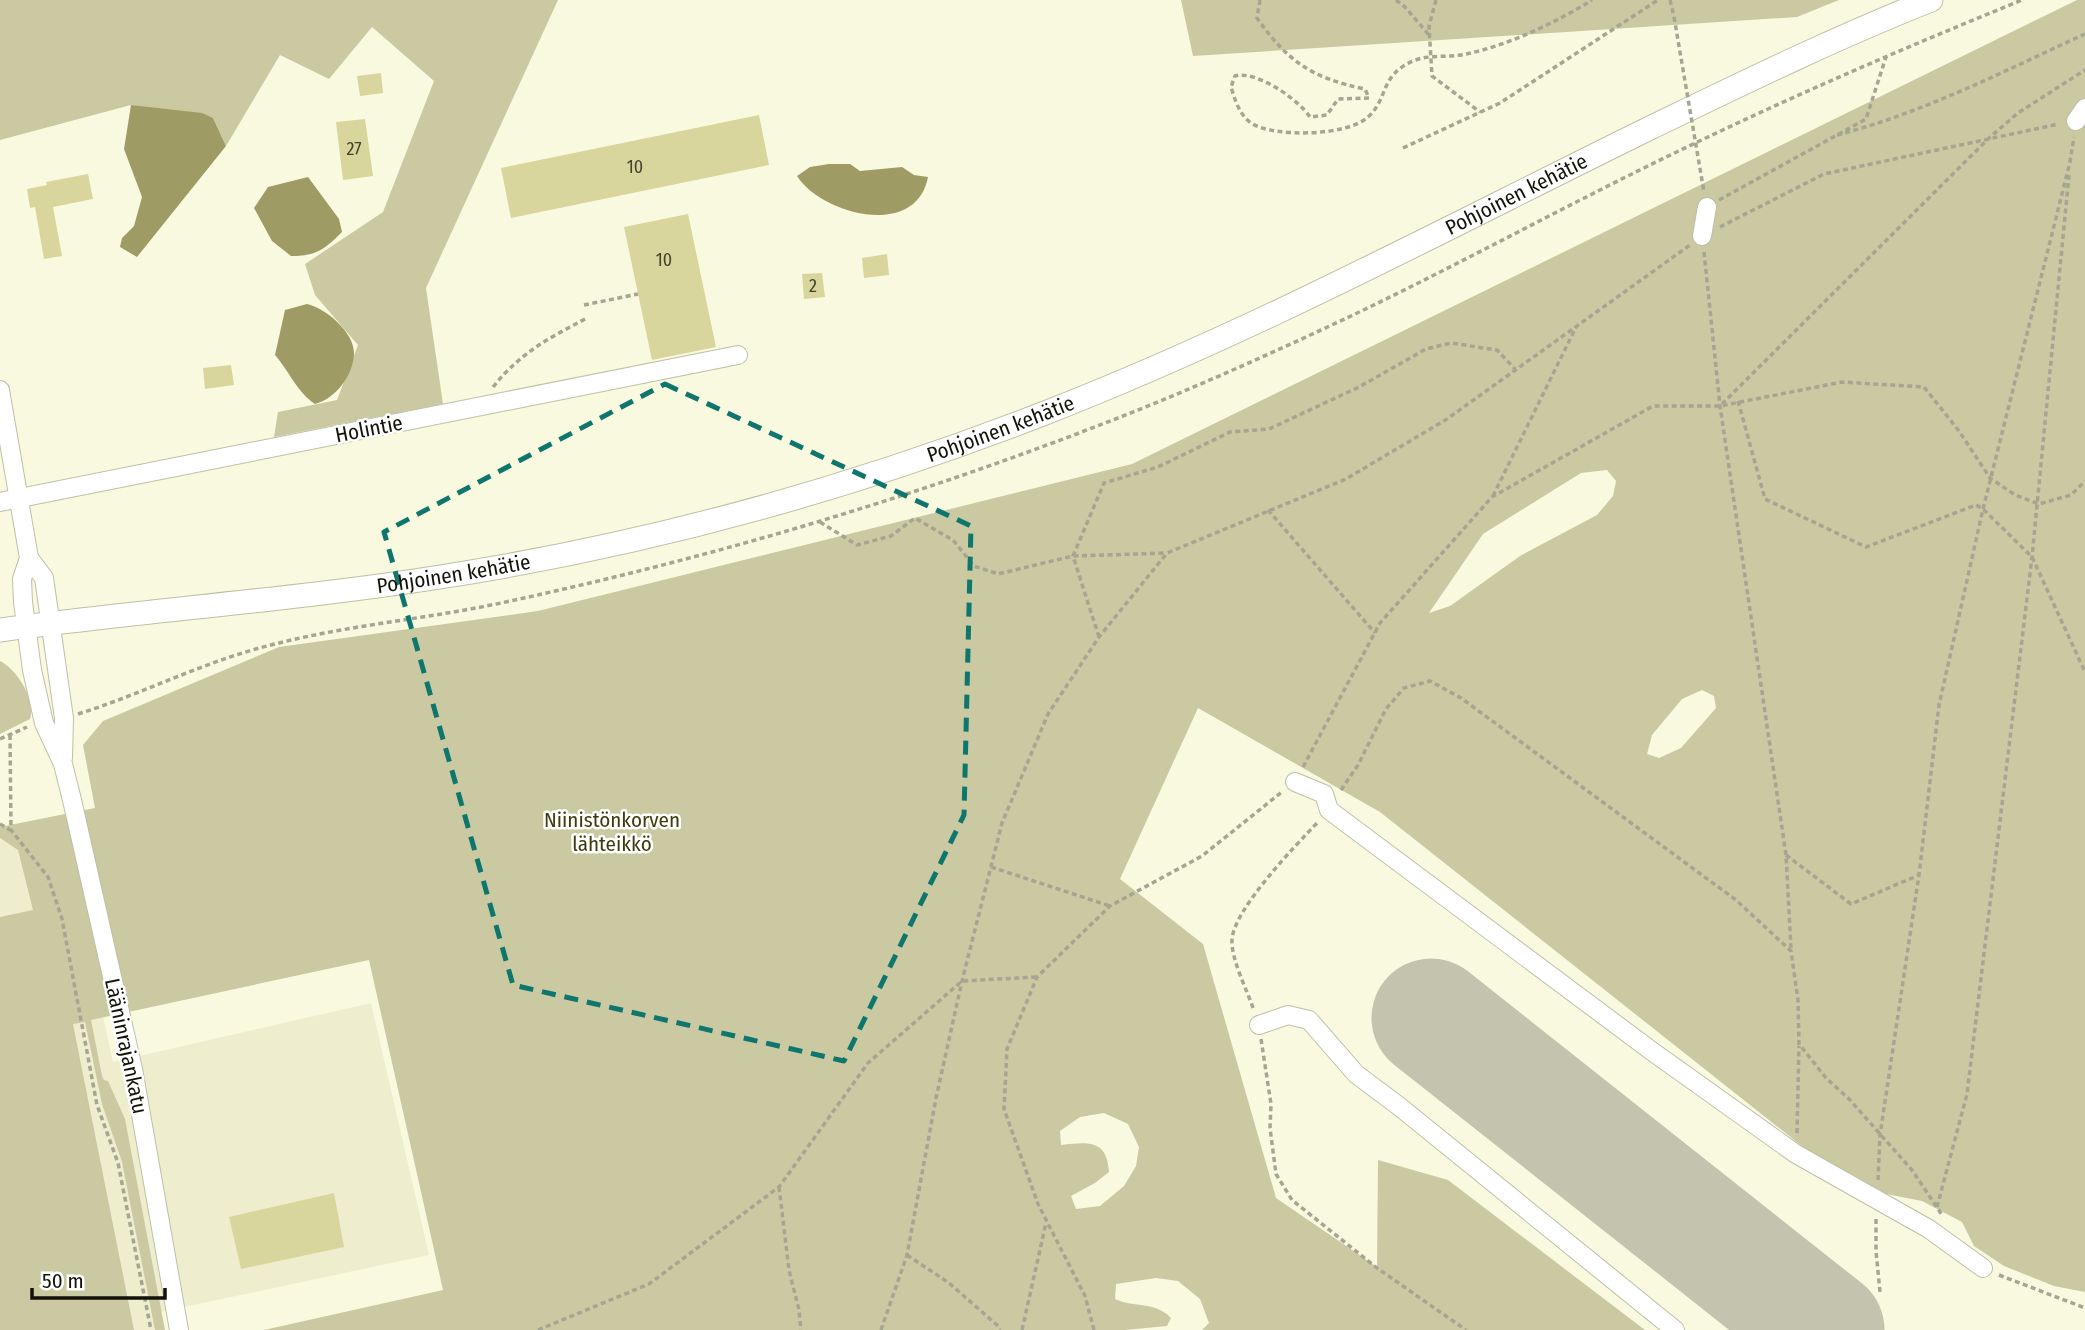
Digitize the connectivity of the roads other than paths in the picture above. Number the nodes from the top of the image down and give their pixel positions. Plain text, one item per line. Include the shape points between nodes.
1 (1931, 0) edge
2 (1705, 199) road end
3 (1702, 236) road end
4 (737, 355) dead end
5 (0, 390) edge
6 (20, 498) junction
7 (0, 502) edge
8 (29, 558) junction
9 (50, 624) junction
10 (25, 627) junction
11 (0, 631) edge
12 (63, 764) junction
13 (1295, 782) road end
14 (1258, 1026) road end
15 (1983, 1268) road end
16 (179, 1330) edge
17 (1675, 1330) edge

1 - 9 main road, Pohjoinen kehätie via 1779,65 1178,358 952,447 748,511 546,559 331,592
2 - 3 street
4 - 6 street, Holintie
5 - 6 street
6 - 7 street, Holintie
6 - 8 street
8 - 9 street, Lääninrajankatu via 44,578
8 - 10 street, Lääninrajankatu via 22,579
9 - 10 main road, Pohjoinen kehätie
9 - 12 street, Lääninrajankatu via 64,718
10 - 11 main road, Pohjoinen kehätie
10 - 12 street, Lääninrajankatu via 44,723
12 - 16 street, Lääninrajankatu via 133,1069
13 - 15 street via 1324,794 1329,810 1796,1154 1937,1224
14 - 17 street via 1288,1015 1309,1020 1356,1074

